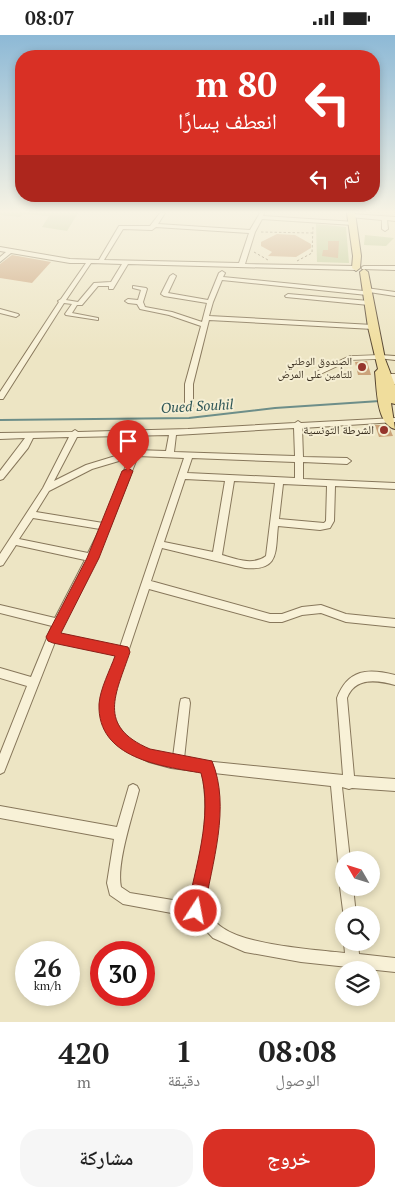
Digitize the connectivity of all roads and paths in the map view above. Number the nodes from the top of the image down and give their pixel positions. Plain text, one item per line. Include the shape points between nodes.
1 (52, 259) edge
2 (243, 259) edge
3 (267, 259) edge
4 (300, 259) edge
5 (358, 259) edge
6 (90, 261) junction
7 (100, 261) joint
8 (296, 261) dead end
9 (126, 262) junction
10 (272, 262) dead end
11 (224, 266) junction
12 (241, 266) junction
13 (392, 267) edge
14 (340, 269) joint
15 (173, 276) dead end
16 (220, 278) junction
17 (362, 278) junction
18 (135, 287) dead end
19 (395, 294) edge
20 (288, 296) dead end
21 (61, 301) junction
22 (128, 301) dead end
23 (210, 302) junction
24 (140, 303) junction
25 (75, 304) junction
26 (0, 311) edge
27 (16, 315) dead end
28 (96, 319) dead end
29 (205, 322) junction
30 (373, 327) junction
31 (380, 358) junction
32 (395, 358) edge
33 (316, 374) dead end
34 (390, 381) edge
35 (0, 397) edge
36 (395, 400) edge
37 (189, 406) dead end
38 (392, 420) edge
39 (298, 424) junction
40 (173, 432) junction
41 (75, 433) junction
42 (30, 435) junction
43 (0, 436) edge
44 (135, 453) junction
45 (170, 454) junction
46 (189, 454) junction
47 (300, 461) junction
48 (347, 461) dead end
49 (182, 476) junction
50 (0, 477) edge
51 (230, 478) junction
52 (279, 480) junction
53 (299, 481) junction
54 (331, 483) junction
55 (395, 486) edge
56 (46, 489) junction
57 (31, 514) junction
58 (275, 522) junction
59 (106, 527) junction
60 (14, 541) junction
61 (159, 544) junction
62 (217, 557) junction
63 (93, 558) junction
64 (0, 562) edge
65 (146, 584) junction
66 (0, 609) edge
67 (58, 623) junction
68 (395, 623) edge
69 (53, 637) junction
70 (123, 652) junction
71 (0, 673) edge
72 (395, 680) edge
73 (34, 683) junction
74 (185, 703) dead end
75 (178, 763) junction
76 (207, 766) junction
77 (0, 768) edge
78 (336, 781) junction
79 (350, 783) junction
80 (395, 785) edge
81 (133, 790) dead end
82 (0, 812) edge
83 (122, 834) junction
84 (343, 851) edge
85 (196, 911) junction
86 (352, 951) edge
87 (353, 961) joint
88 (380, 964) edge
89 (395, 965) edge

1 - 6 street
2 - 12 street
3 - 10 path
4 - 8 path
5 - 17 main road
6 - 7 street
6 - 21 street
7 - 9 street
9 - 11 street
9 - 25 street via 111,286 96,284 81,304
11 - 12 street
11 - 16 street
12 - 14 street
13 - 17 street
14 - 17 street
15 - 23 street via 164,294
16 - 17 street
16 - 23 street
17 - 19 street
17 - 20 street
17 - 30 main road
18 - 24 street via 144,289
21 - 25 street
21 - 35 street via 33,350
22 - 24 street
23 - 29 street
24 - 29 street via 142,307
25 - 28 street via 68,314
26 - 27 street
29 - 30 street
29 - 37 street via 189,384
30 - 31 main road
31 - 32 street
31 - 33 lane via 350,358
31 - 34 main road
34 - 36 main road
34 - 38 main road
38 - 39 street
39 - 40 street
39 - 47 street
40 - 41 street
40 - 45 street
41 - 42 street
41 - 56 street
42 - 43 street
42 - 50 street
44 - 45 street
44 - 56 street via 89,467
44 - 59 street
45 - 46 street
46 - 47 street
46 - 49 street
47 - 48 street
47 - 53 street
49 - 51 street
49 - 61 street
51 - 52 street
51 - 62 street
52 - 53 street
52 - 58 street
53 - 54 street
54 - 55 street
54 - 58 street via 330,521 327,526
56 - 57 street
57 - 59 street
57 - 60 street
58 - 62 street via 270,559 265,563 252,565
59 - 63 street
60 - 63 street
60 - 64 street
61 - 62 street
61 - 65 street
63 - 67 street
65 - 68 street via 270,618 321,609 346,618
65 - 70 street
66 - 67 street
67 - 69 street
69 - 70 street
69 - 73 street
70 - 75 street via 106,703 108,722 137,751
71 - 73 street
72 - 79 street via 357,678 344,690 342,698
73 - 77 street
74 - 75 street
75 - 76 street
76 - 78 street
76 - 85 street via 212,783 212,817
78 - 79 street
78 - 84 street
79 - 80 street
81 - 83 street
82 - 83 street
83 - 85 street via 113,875 115,890 128,899
85 - 87 street via 209,926 228,939 301,955
86 - 87 street
88 - 89 street

